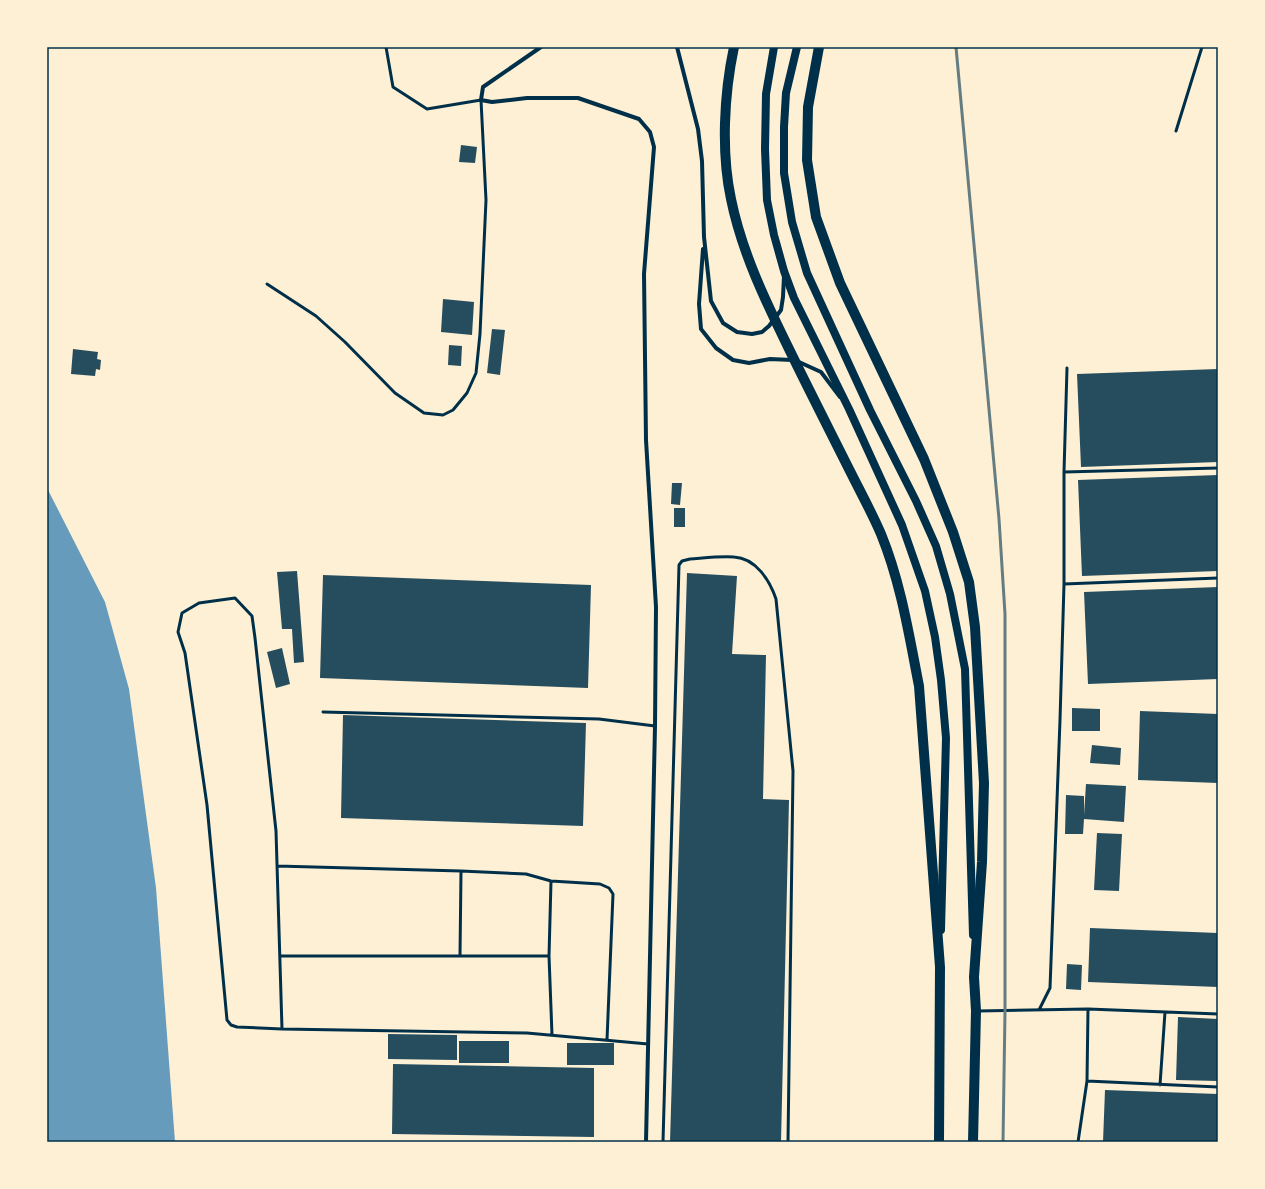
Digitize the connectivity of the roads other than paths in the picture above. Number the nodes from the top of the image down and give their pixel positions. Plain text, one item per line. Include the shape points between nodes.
1 (386, 47) edge
2 (542, 47) edge
3 (677, 47) edge
4 (734, 47) edge
5 (774, 47) edge
6 (797, 47) edge
7 (819, 47) edge
8 (1202, 47) edge
9 (481, 100) junction
10 (1176, 131) dead end
11 (704, 237) junction
12 (784, 271) junction
13 (267, 284) dead end
14 (1067, 368) dead end
15 (849, 409) junction
16 (1218, 468) edge
17 (1064, 472) junction
18 (1218, 578) edge
19 (1064, 584) junction
20 (323, 712) dead end
21 (655, 726) junction
22 (277, 866) junction
23 (461, 871) junction
24 (551, 881) junction
25 (280, 956) junction
26 (460, 956) junction
27 (549, 956) junction
28 (940, 967) junction
29 (974, 977) junction
30 (1088, 1009) junction
31 (1039, 1010) junction
32 (976, 1011) junction
33 (1165, 1012) junction
34 (1218, 1014) edge
35 (282, 1029) junction
36 (552, 1035) junction
37 (607, 1040) junction
38 (648, 1044) junction
39 (1087, 1081) junction
40 (1160, 1084) junction
41 (1218, 1087) edge
42 (646, 1142) edge
43 (663, 1142) edge
44 (788, 1142) edge
45 (939, 1142) edge
46 (973, 1142) edge
47 (1078, 1142) edge

1 - 9 lane via 393,87 427,109
2 - 9 street via 484,87
3 - 11 street via 698,130 702,161
4 - 28 main road via 725,117 726,159 730,198 742,242 764,298 881,534 898,583 919,686
5 - 12 main road via 766,94 767,200
6 - 29 main road via 786,93 784,127 784,173 792,222 807,273 832,330 936,546 950,594 965,669
7 - 29 main road via 808,107 807,153 816,218 840,283 924,459 953,532 969,582 975,627 984,783 982,862
8 - 10 lane
9 - 13 lane via 486,200 480,334 476,373 467,393 453,410 443,415 424,413 395,393 316,316
9 - 21 street via 492,102 527,98 578,98 639,119 650,132 654,147 644,298 646,440 656,607
11 - 12 street via 711,302 723,323 737,332 752,334 762,332 769,326 781,310
11 - 15 street via 699,304 701,329 716,348 733,360 749,363 790,359 821,372
12 - 15 main road via 794,298
14 - 17 lane
15 - 28 main road via 902,525 925,591 935,637 942,680 946,738
16 - 17 lane
17 - 19 lane
18 - 19 lane
19 - 31 lane via 1050,988
20 - 21 lane via 599,718
21 - 38 street
22 - 23 lane
22 - 25 lane
22 - 35 lane via 276,830 252,616 235,598 198,603 182,613 178,632 185,653 207,805 226,1020 237,1027
23 - 24 lane via 526,874
23 - 26 lane
24 - 27 lane
24 - 37 lane via 600,884 613,894
25 - 26 lane
25 - 35 lane
26 - 27 lane
27 - 36 lane
28 - 45 main road
29 - 32 main road
30 - 31 lane
30 - 33 lane
30 - 39 lane
31 - 32 lane
32 - 46 main road
33 - 34 lane
33 - 40 lane
35 - 36 lane
36 - 37 lane
37 - 38 lane
38 - 42 street
39 - 40 lane
39 - 47 lane
40 - 41 lane
43 - 44 lane via 679,564 690,559 734,557 745,560 765,576 776,599 793,771

